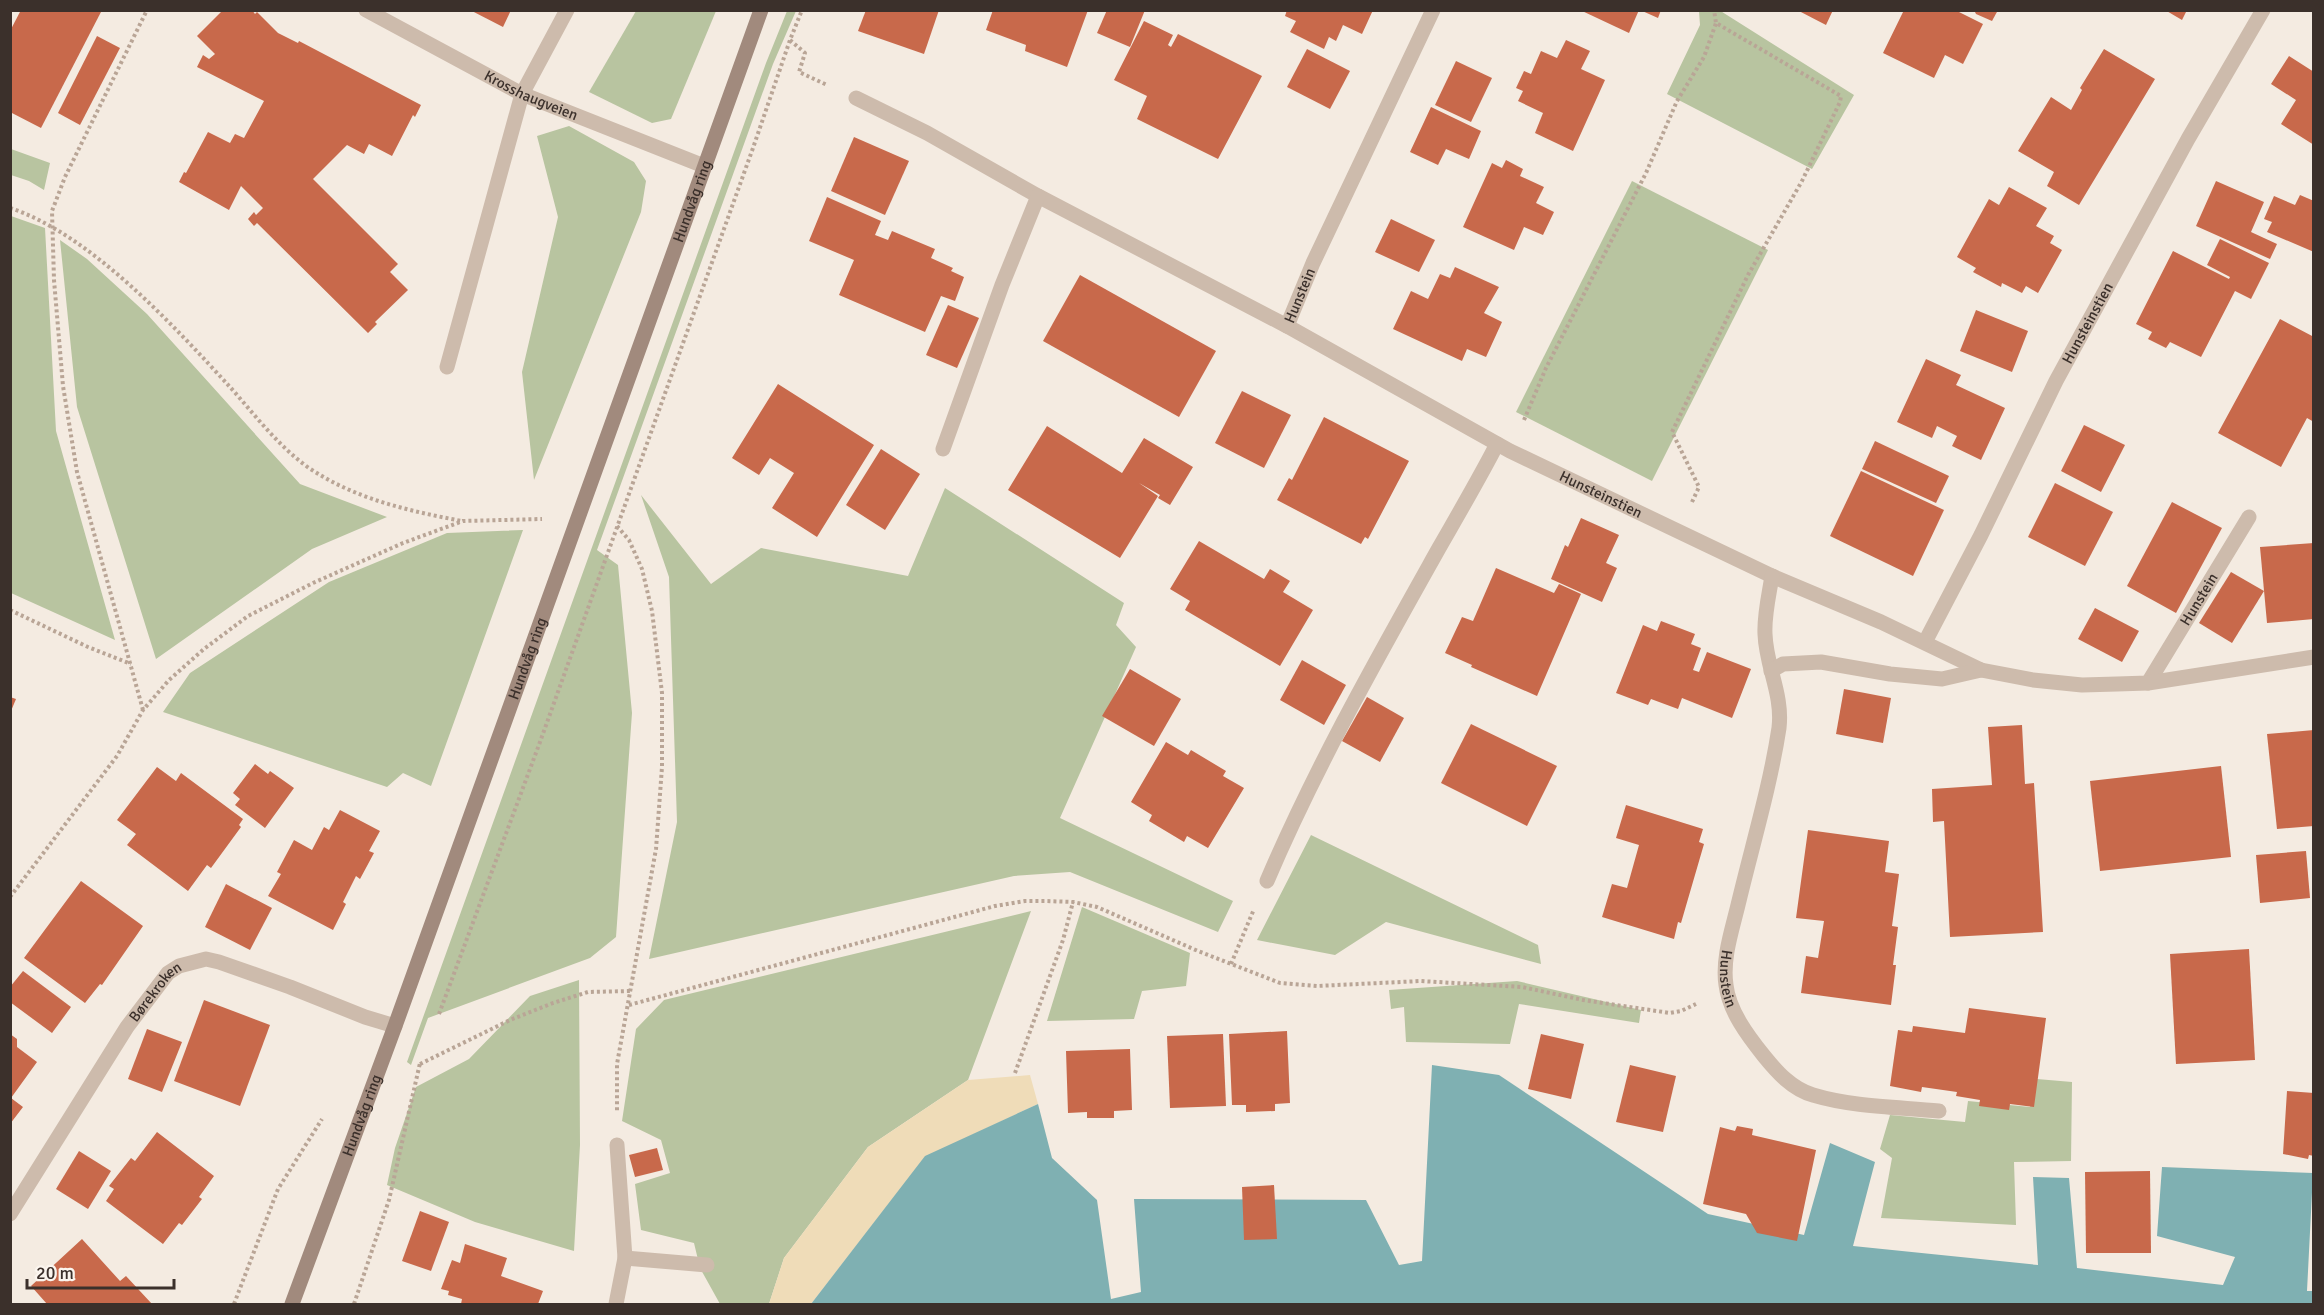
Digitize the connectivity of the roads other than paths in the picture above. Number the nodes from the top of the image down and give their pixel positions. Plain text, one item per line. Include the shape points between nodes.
1 (366, 10) edge
2 (567, 10) edge
3 (761, 10) edge
4 (1433, 10) edge
5 (2263, 10) edge
6 (522, 94) junction
7 (856, 98) road end
8 (704, 166) junction
9 (1038, 196) junction
10 (1287, 326) junction
11 (447, 367) dead end
12 (1503, 447) junction
13 (943, 449) dead end
14 (2249, 518) dead end
15 (1772, 576) junction
16 (1925, 642) junction
17 (2313, 657) edge
18 (1982, 670) junction
19 (1771, 671) junction
20 (2148, 683) junction
21 (1267, 881) road end
22 (395, 1026) junction
23 (1939, 1111) dead end
24 (617, 1145) road end
25 (10, 1214) edge
26 (625, 1258) junction
27 (706, 1265) dead end
28 (292, 1305) edge
29 (616, 1305) edge

1 - 6 street, Krosshaugveien
2 - 6 street
3 - 8 main road, Hundvåg ring
4 - 10 street, Hunstein
5 - 16 street, Hunsteinstien via 2056,381
6 - 8 street, Krosshaugveien
6 - 11 street
7 - 9 street, Hunstein
8 - 22 main road, Hundvåg ring
9 - 10 street, Hunstein
9 - 13 street
10 - 12 street, Hunsteinstien
12 - 15 street, Hunsteinstien
12 - 21 street via 1471,495 1362,687
14 - 20 street, Hunstein
15 - 16 street, Hunsteinstien
15 - 19 street, Hunstein via 1765,635
16 - 18 street, Hunsteinstien
17 - 20 street, Hunsteinstien
18 - 19 street via 1942,679 1821,662 1783,664
18 - 20 street, Hunsteinstien via 2082,685
19 - 23 street, Hunstein via 1779,694 1779,725 1731,934 1725,966 1727,992 1737,1017 1778,1073 1811,1095
22 - 25 street, Børekroken via 219,962 206,959 179,966 168,973 127,1027
22 - 28 main road, Hundvåg ring
24 - 26 street
26 - 27 street
26 - 29 street

